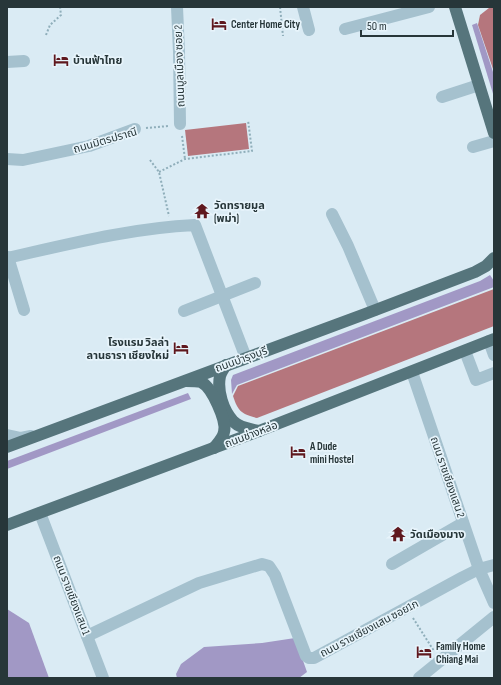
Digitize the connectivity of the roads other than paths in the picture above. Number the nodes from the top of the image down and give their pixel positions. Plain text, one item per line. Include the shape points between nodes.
1 (177, 7) edge
2 (303, 7) edge
3 (429, 7) edge
4 (454, 7) edge
5 (464, 7) edge
6 (459, 22) junction
7 (344, 29) dead end
8 (309, 30) dead end
9 (24, 61) dead end
10 (7, 62) edge
11 (478, 85) junction
12 (442, 97) dead end
13 (180, 124) road end
14 (135, 130) road end
15 (494, 133) edge
16 (494, 141) edge
17 (473, 147) dead end
18 (7, 159) edge
19 (332, 214) dead end
20 (8, 258) edge
21 (494, 258) edge
22 (255, 283) dead end
23 (223, 296) junction
24 (24, 310) dead end
25 (375, 310) junction
26 (184, 311) dead end
27 (492, 340) edge
28 (465, 351) junction
29 (494, 355) edge
30 (246, 358) junction
31 (226, 365) junction
32 (412, 372) junction
33 (494, 373) edge
34 (182, 381) junction
35 (259, 431) junction
36 (7, 435) edge
37 (40, 435) junction
38 (7, 447) edge
39 (214, 448) junction
40 (40, 513) junction
41 (463, 523) junction
42 (7, 525) edge
43 (392, 564) dead end
44 (494, 565) edge
45 (479, 569) junction
46 (494, 603) edge
47 (494, 617) edge
48 (87, 636) junction
49 (103, 678) edge
50 (419, 678) edge

1 - 13 street, ถนนมูลเมือง ซอย 2
2 - 8 street
3 - 7 street
4 - 6 main road
5 - 6 main road
6 - 11 main road
9 - 10 street
11 - 12 street
11 - 15 main road
14 - 18 street, ถนนมิตรปราณี via 89,146 23,160
16 - 17 street
19 - 25 street
20 - 23 street via 111,235 195,225
20 - 24 street
21 - 25 main road, ถนนบำรุงบุรี via 475,272
22 - 23 street
23 - 26 street
23 - 30 street
25 - 30 main road, ถนนบำรุงบุรี
27 - 28 main road, ถนนช่างหล่อ
27 - 29 street
28 - 32 main road, ถนนช่างหล่อ
28 - 33 street via 476,380
30 - 31 main road, ถนนบำรุงบุรี
31 - 34 main road, ถนนบำรุงบุรี
31 - 35 main road via 220,376 220,394 226,410 233,422 244,428
32 - 35 main road, ถนนช่างหล่อ
32 - 41 street, ถนน ราชเชียงแสน 2
34 - 37 main road, ถนนบำรุงบุรี
34 - 39 main road via 201,382 216,401 225,423 225,431
35 - 39 main road, ถนนช่างหล่อ
36 - 37 street via 21,438
37 - 38 main road, ถนนบำรุงบุรี
39 - 40 main road, ถนนช่างหล่อ
40 - 42 main road, ถนนช่างหล่อ
40 - 48 street, ถนน ราชเชียงแสน 1
41 - 43 street
41 - 45 street, ถนน ราชเชียงแสน 2
44 - 45 street, ถนน ราชเชียงแสน ซอย1ก
45 - 46 street, ถนน ราชเชียงแสน 2
45 - 48 street, ถนน ราชเชียงแสน ซอย1ก via 314,658 306,656 275,575 269,566 262,564 199,583
47 - 50 street
48 - 49 street, ถนน ราชเชียงแสน 1

